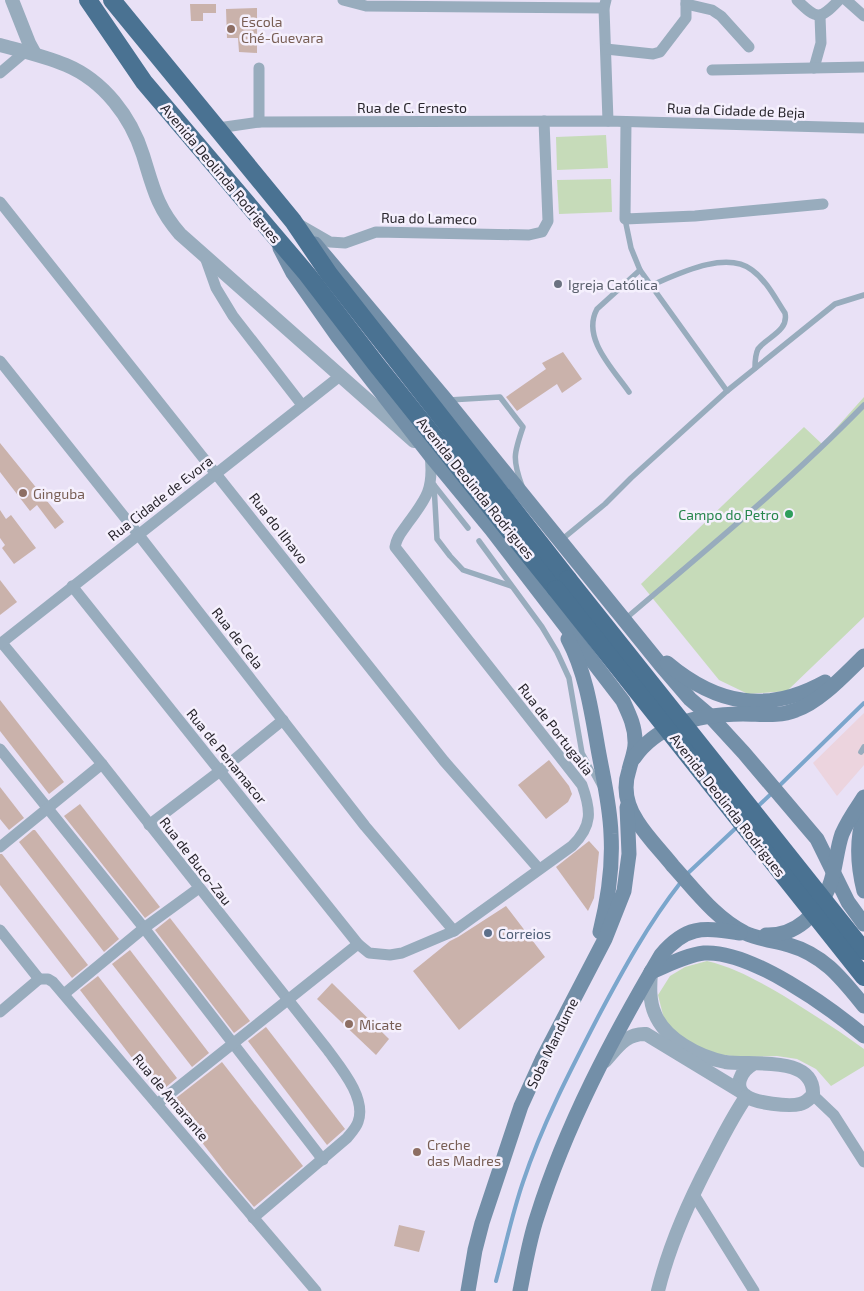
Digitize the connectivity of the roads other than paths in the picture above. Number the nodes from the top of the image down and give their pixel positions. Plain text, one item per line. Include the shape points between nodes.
1 (12, 0) edge
2 (88, 0) edge
3 (112, 0) edge
4 (343, 0) edge
5 (797, 0) edge
6 (839, 0) edge
7 (846, 0) edge
8 (686, 2) edge
9 (471, 3) edge
10 (605, 4) edge
11 (820, 16) junction
12 (864, 16) edge
13 (0, 45) edge
14 (750, 47) dead end
15 (606, 49) junction
16 (30, 53) junction
17 (864, 67) edge
18 (259, 68) dead end
19 (814, 68) junction
20 (712, 70) dead end
21 (0, 73) edge
22 (544, 121) junction
23 (608, 121) junction
24 (259, 122) junction
25 (626, 122) junction
26 (218, 128) junction
27 (864, 128) edge
28 (0, 202) edge
29 (824, 204) dead end
30 (625, 219) junction
31 (293, 221) junction
32 (273, 234) junction
33 (205, 257) junction
34 (640, 270) junction
35 (652, 286) junction
36 (864, 295) edge
37 (0, 361) edge
38 (755, 368) junction
39 (340, 376) junction
40 (727, 391) junction
41 (629, 392) dead end
42 (446, 400) junction
43 (302, 405) junction
44 (864, 405) edge
45 (430, 455) junction
46 (216, 472) junction
47 (433, 483) junction
48 (528, 502) junction
49 (468, 528) dead end
50 (138, 534) junction
51 (479, 541) dead end
52 (560, 541) junction
53 (72, 586) junction
54 (511, 586) junction
55 (555, 588) junction
56 (624, 620) junction
57 (1, 644) edge
58 (646, 645) junction
59 (864, 656) edge
60 (851, 668) junction
61 (710, 716) junction
62 (283, 720) junction
63 (0, 749) edge
64 (632, 761) junction
65 (102, 764) junction
66 (220, 771) junction
67 (627, 796) junction
68 (864, 797) edge
69 (606, 798) junction
70 (48, 809) junction
71 (864, 816) edge
72 (149, 825) junction
73 (0, 847) edge
74 (539, 869) junction
75 (833, 872) junction
76 (199, 888) junction
77 (864, 891) edge
78 (864, 924) edge
79 (144, 928) junction
80 (0, 930) edge
81 (454, 931) junction
82 (747, 934) junction
83 (358, 944) junction
84 (864, 952) edge
85 (587, 972) junction
86 (651, 972) junction
87 (864, 977) edge
88 (39, 979) junction
89 (64, 994) junction
90 (287, 1000) junction
91 (864, 1006) edge
92 (0, 1012) edge
93 (864, 1036) edge
94 (233, 1043) junction
95 (753, 1064) junction
96 (601, 1066) junction
97 (743, 1094) junction
98 (813, 1095) junction
99 (157, 1104) junction
100 (322, 1160) junction
101 (864, 1162) edge
102 (693, 1194) junction
103 (252, 1218) junction
104 (316, 1291) edge
105 (469, 1291) edge
106 (520, 1291) edge
107 (658, 1291) edge
108 (754, 1291) edge

1 - 16 street
2 - 32 highway, Avenida Deolinda Rodrigues via 144,82
3 - 26 highway, Avenida Deolinda Rodrigues
4 - 9 street via 366,6
5 - 11 street
6 - 11 street
7 - 12 street
8 - 14 street via 722,16
8 - 15 street via 686,18 660,52
9 - 10 street
10 - 15 street
11 - 19 street via 821,43
13 - 16 street
15 - 23 street
16 - 21 street
16 - 33 street via 82,73 120,109 137,139 163,213
17 - 19 street
18 - 24 street
19 - 20 street
22 - 23 street, Rua de C. Ernesto
22 - 24 street, Rua de C. Ernesto
22 - 31 street, Rua do Lameco via 548,220 542,232 529,235 376,232 345,243 330,242
23 - 25 street, Rua da Cidade de Beja
24 - 26 street, Rua de C. Ernesto
25 - 27 street, Rua da Cidade de Beja
25 - 30 street
26 - 31 highway, Avenida Deolinda Rodrigues
28 - 46 street, Rua do Ilhavo
29 - 30 street
30 - 34 lane
31 - 42 main road via 327,256
31 - 55 highway, Avenida Deolinda Rodrigues
32 - 45 main road via 293,273 338,337
32 - 55 highway, Avenida Deolinda Rodrigues
33 - 39 street
33 - 43 street via 216,288 233,316
34 - 35 lane
34 - 41 lane via 594,316 597,346
35 - 38 lane via 689,270 728,262 752,270 770,289 786,318 783,327 759,349
35 - 40 lane
36 - 38 lane via 835,304
37 - 50 street, Rua de Cela
38 - 40 lane
39 - 43 street, Rua Cidade de Evora
39 - 45 street
40 - 52 lane via 605,504
42 - 48 main road
42 - 48 lane via 500,396 523,427 516,446 515,466
43 - 46 street, Rua Cidade de Evora
44 - 56 lane via 781,485
45 - 47 street, Rua de Portugalia
45 - 55 main road via 491,529
46 - 50 street, Rua Cidade de Evora
46 - 74 street, Rua do Ilhavo via 444,761
47 - 49 lane
47 - 54 lane via 437,539 463,570
47 - 74 street, Rua de Portugalia via 419,510 396,538 395,547 582,785 589,804 588,824 580,838
48 - 52 main road
50 - 53 street, Rua Cidade de Evora
50 - 62 street, Rua de Cela
51 - 54 lane
52 - 56 main road
53 - 57 street, Rua Cidade de Evora
53 - 66 street, Rua de Penamacor
54 - 69 lane via 542,626 569,678 582,754
55 - 64 main road, Soba Mandume via 632,720 635,742
55 - 69 main road via 593,719
55 - 84 highway, Avenida Deolinda Rodrigues, bridge
55 - 87 highway, Avenida Deolinda Rodrigues, bridge
56 - 58 main road
57 - 65 street, Rua de Buco-Zau
58 - 60 main road via 699,685 738,700 754,702 772,702 805,693
58 - 61 main road via 680,687
59 - 60 main road
60 - 61 main road via 816,698 796,710 783,714
61 - 64 main road via 662,732 645,744
61 - 75 main road via 817,839
62 - 66 street
62 - 81 street, Rua de Cela via 365,826
63 - 70 street
64 - 67 main road, Soba Mandume via 626,784
65 - 70 street
65 - 72 street, Rua de Buco-Zau
66 - 72 street
66 - 83 street, Rua de Penamacor
67 - 82 main road via 636,820 650,839 704,901 724,920
67 - 85 main road, Soba Mandume via 629,854 624,891 605,939
68 - 75 main road via 842,835
69 - 85 main road via 611,832 610,884
70 - 73 street
70 - 79 street
71 - 77 main road via 859,854
72 - 76 street, Rua de Buco-Zau
74 - 81 street, Rua de Portugalia
75 - 78 main road
75 - 82 main road via 819,907 800,926 780,934
76 - 79 street
76 - 90 street, Rua de Buco-Zau
79 - 89 street
79 - 94 street
80 - 88 street, Rua de Amarante
81 - 83 street, Rua de Portugalia via 390,955 369,953
82 - 86 main road via 706,929 689,932 668,947
82 - 91 main road via 812,953 841,978
83 - 90 street
85 - 105 main road, Soba Mandume via 521,1106 482,1223
86 - 93 main road via 696,955 727,955 752,963 795,988
86 - 95 street via 655,1014 670,1034 708,1057
86 - 96 main road
88 - 89 street, Rua de Amarante via 48,979
88 - 92 street
89 - 99 street, Rua de Amarante
90 - 94 street
90 - 100 street, Rua de Buco-Zau via 346,1075 360,1102 358,1123 348,1138
94 - 99 street
94 - 100 street
95 - 97 street via 741,1077 739,1083
95 - 98 street via 770,1063 803,1072 814,1086
96 - 97 street via 630,1036 646,1034
96 - 106 main road via 552,1173 530,1239
97 - 98 street via 775,1105 800,1105
97 - 102 street
98 - 101 street via 830,1109
99 - 103 street, Rua de Amarante
100 - 103 street
102 - 107 street via 679,1225
102 - 108 street
103 - 104 street, Rua de Amarante

